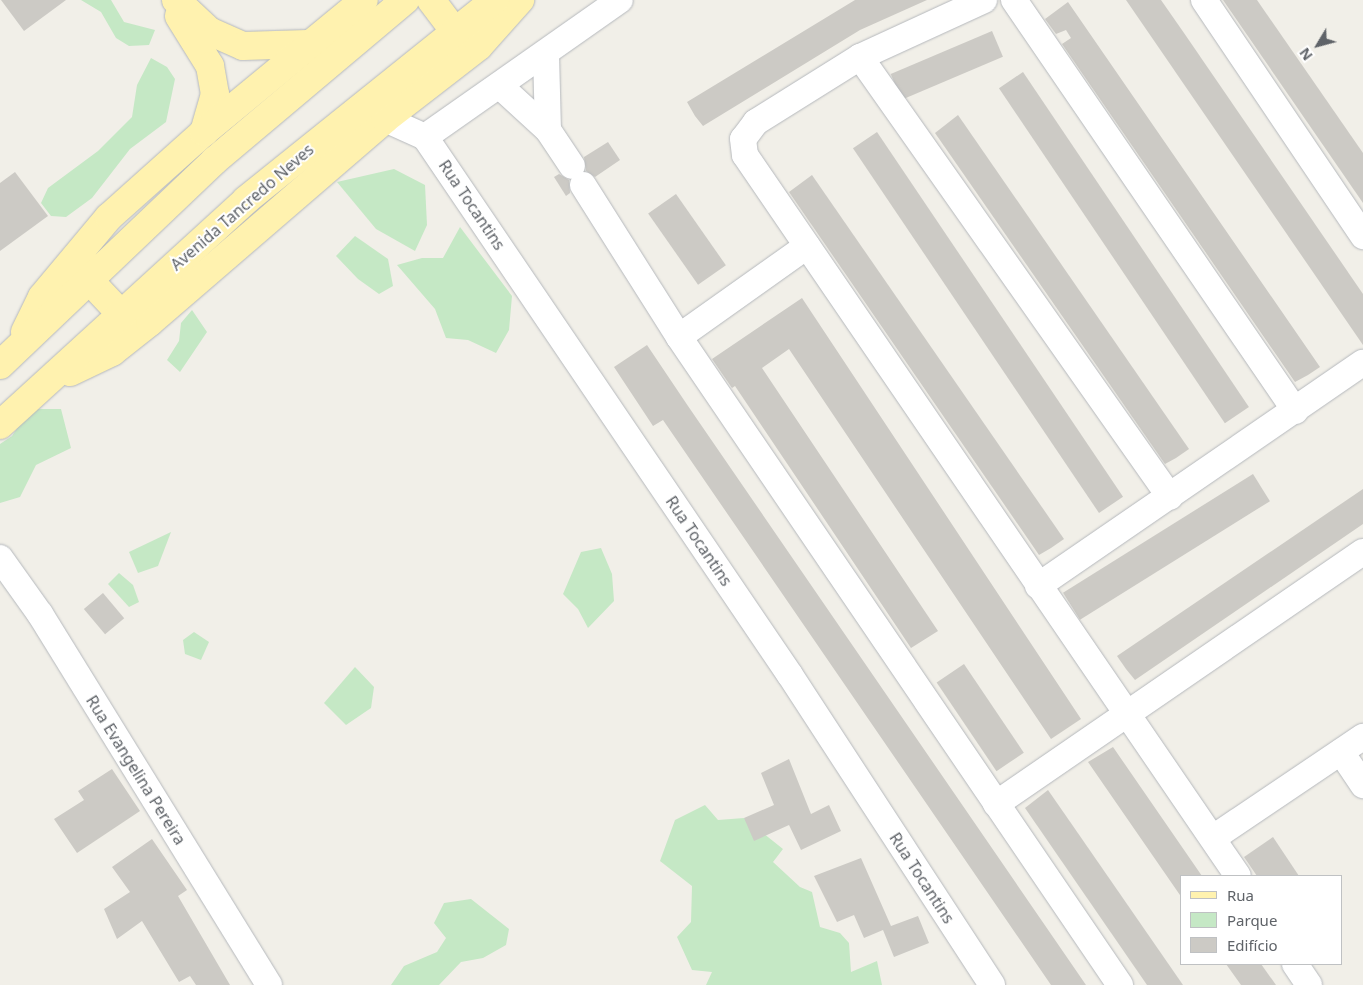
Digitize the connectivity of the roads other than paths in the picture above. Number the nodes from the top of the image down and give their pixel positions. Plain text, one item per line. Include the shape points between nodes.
1 (169, 0) edge
2 (176, 0) edge
3 (364, 0) edge
4 (405, 0) edge
5 (431, 0) edge
6 (494, 0) edge
7 (520, 0) edge
8 (620, 0) edge
9 (984, 0) edge
10 (1014, 0) edge
11 (1204, 0) edge
12 (454, 31) junction
13 (308, 44) junction
14 (546, 54) junction
15 (860, 57) junction
16 (501, 87) junction
17 (424, 88) junction
18 (385, 119) junction
19 (548, 130) junction
20 (204, 132) junction
21 (425, 137) junction
22 (1363, 236) edge
23 (83, 243) junction
24 (808, 246) junction
25 (88, 279) junction
26 (121, 314) junction
27 (150, 322) junction
28 (679, 338) junction
29 (9, 356) edge
30 (1363, 363) edge
31 (46, 384) junction
32 (1295, 411) junction
33 (0, 425) edge
34 (1170, 497) junction
35 (1363, 552) edge
36 (0, 558) edge
37 (1038, 586) junction
38 (1127, 713) junction
39 (1363, 737) edge
40 (1341, 752) junction
41 (1363, 785) edge
42 (996, 804) junction
43 (1214, 838) junction
44 (1237, 875) edge
45 (1296, 965) edge
46 (268, 985) edge
47 (992, 985) edge
48 (1120, 985) edge
49 (1309, 985) edge

1 - 20 main road via 210,66 215,94
2 - 13 main road via 209,31 243,46
3 - 13 main road
4 - 25 main road via 214,161
5 - 12 main road
6 - 12 main road, Avenida Tancredo Neves
7 - 17 main road via 479,46
8 - 14 street
9 - 15 street
10 - 32 street
11 - 22 street
12 - 17 main road via 439,67
12 - 26 main road, Avenida Tancredo Neves via 246,200
13 - 20 main road
14 - 16 street
14 - 19 street
15 - 24 street via 756,122 743,139 745,155
15 - 34 street
16 - 19 street
16 - 21 street
17 - 18 main road
18 - 21 street
18 - 27 main road
19 - 28 street
20 - 23 main road
21 - 47 street, Rua Tocantins via 790,675
23 - 25 main road
23 - 29 main road via 42,297
24 - 28 street
24 - 37 street
25 - 26 main road
25 - 29 main road
26 - 27 main road
26 - 31 main road, Avenida Tancredo Neves
27 - 31 main road via 112,352
28 - 42 street
30 - 32 street
31 - 33 main road, Avenida Tancredo Neves
32 - 34 street
34 - 37 street
35 - 38 street
36 - 46 street, Rua Evangelina Pereira via 40,614
37 - 38 street
38 - 42 street
38 - 43 street
39 - 40 street
40 - 41 street
40 - 43 street
42 - 48 street
43 - 44 street
45 - 49 street

